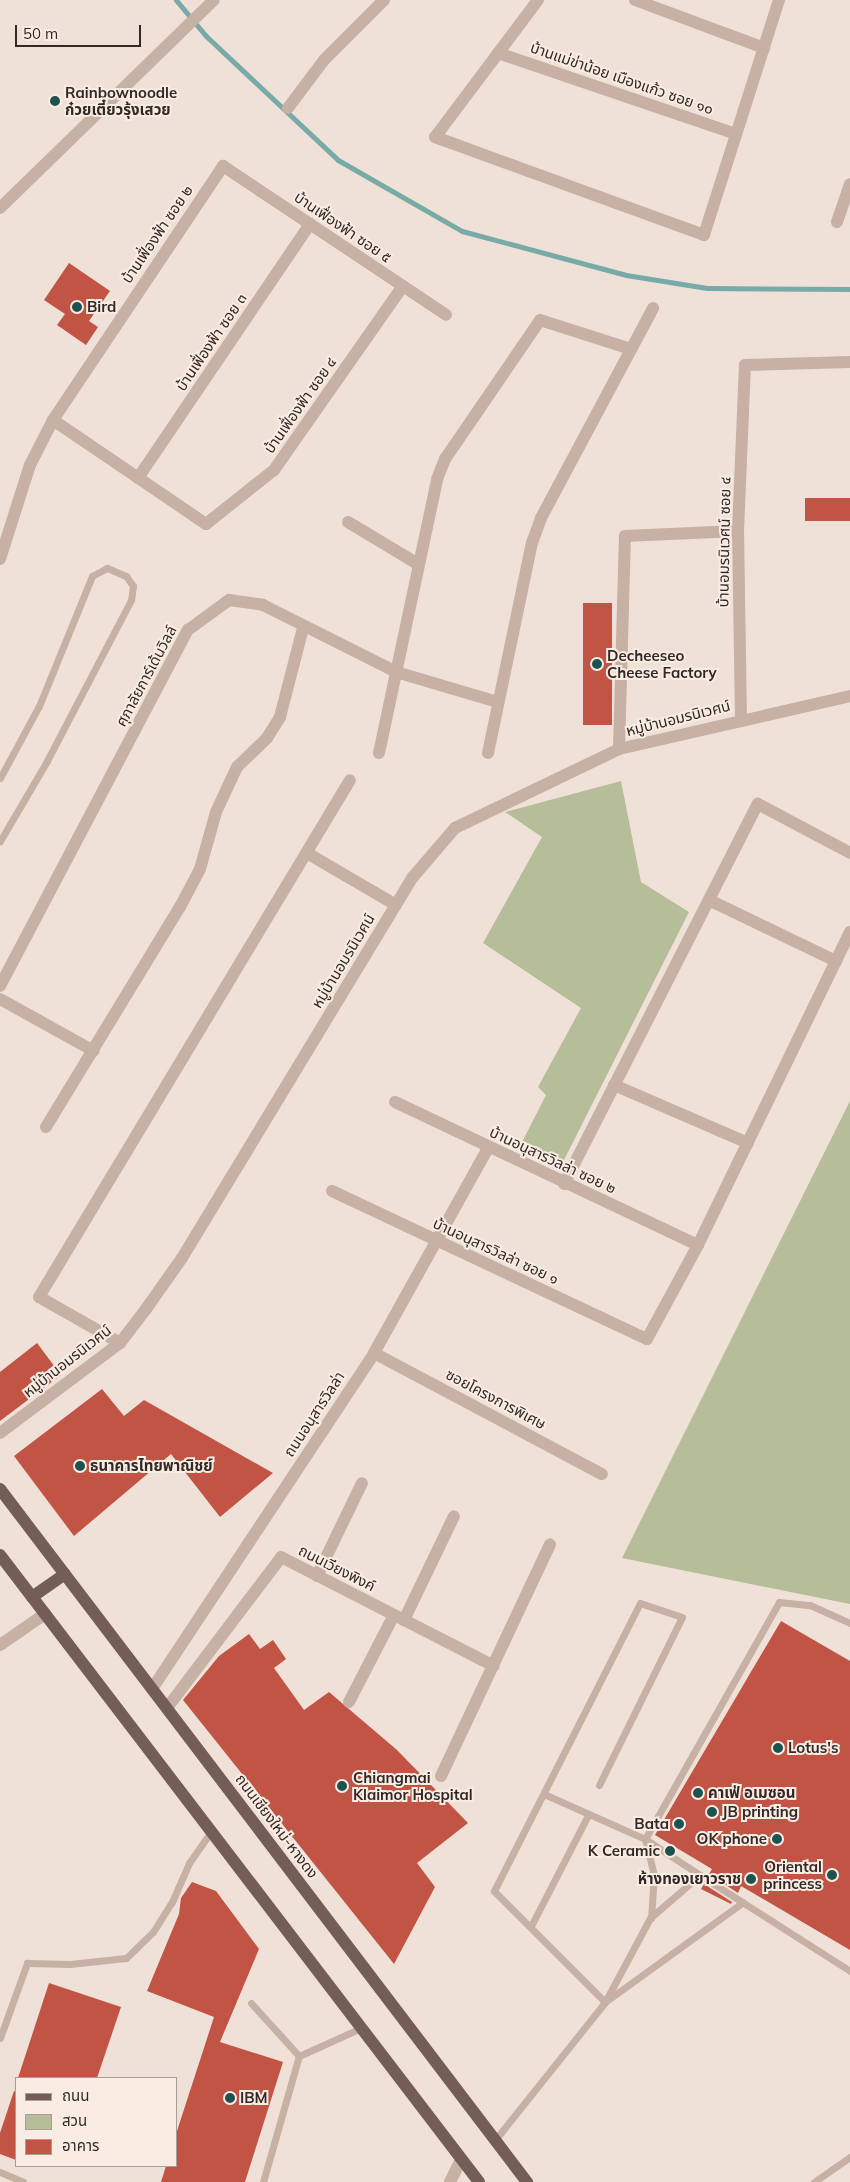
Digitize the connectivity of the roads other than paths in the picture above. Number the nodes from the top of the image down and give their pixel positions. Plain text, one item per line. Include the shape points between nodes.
1 (214, 0) edge
2 (384, 0) edge
3 (538, 0) edge
4 (635, 0) edge
5 (779, 0) edge
6 (764, 48) junction
7 (498, 53) junction
8 (288, 108) dead end
9 (736, 134) junction
10 (223, 166) joint
11 (850, 184) edge
12 (847, 204) edge
13 (0, 208) edge
14 (838, 222) dead end
15 (310, 224) junction
16 (403, 286) junction
17 (653, 308) dead end
18 (446, 315) dead end
19 (631, 349) junction
20 (850, 362) edge
21 (53, 420) junction
22 (138, 478) junction
23 (348, 522) dead end
24 (738, 531) junction
25 (0, 559) edge
26 (418, 564) junction
27 (303, 628) junction
28 (396, 672) junction
29 (850, 696) edge
30 (498, 702) junction
31 (741, 720) junction
32 (619, 750) junction
33 (379, 753) dead end
34 (488, 753) dead end
35 (0, 778) edge
36 (350, 780) dead end
37 (0, 841) edge
38 (306, 853) junction
39 (850, 853) edge
40 (709, 900) junction
41 (396, 905) junction
42 (850, 932) edge
43 (836, 961) junction
44 (0, 986) edge
45 (0, 999) edge
46 (94, 1051) junction
47 (614, 1085) junction
48 (395, 1102) dead end
49 (46, 1127) dead end
50 (748, 1143) junction
51 (488, 1148) junction
52 (564, 1184) junction
53 (332, 1191) dead end
54 (438, 1242) junction
55 (698, 1245) junction
56 (120, 1343) junction
57 (374, 1353) junction
58 (0, 1433) edge
59 (602, 1474) dead end
60 (362, 1482) dead end
61 (0, 1489) edge
62 (454, 1516) dead end
63 (550, 1544) dead end
64 (0, 1555) edge
65 (65, 1574) junction
66 (317, 1576) junction
67 (32, 1597) junction
68 (45, 1614) junction
69 (399, 1617) junction
70 (850, 1623) edge
71 (0, 1645) edge
72 (494, 1666) junction
73 (152, 1689) junction
74 (349, 1702) dead end
75 (167, 1708) junction
76 (441, 1776) dead end
77 (599, 1785) dead end
78 (544, 1794) junction
79 (588, 1815) junction
80 (211, 1831) junction
81 (646, 1839) junction
82 (700, 1875) junction
83 (743, 1902) junction
84 (650, 1918) junction
85 (531, 1926) junction
86 (850, 1971) edge
87 (605, 2002) junction
88 (250, 2003) dead end
89 (361, 2028) junction
90 (0, 2038) edge
91 (299, 2056) junction
92 (495, 2140) junction
93 (850, 2157) edge
94 (461, 2159) junction
95 (0, 2172) edge
96 (22, 2182) edge
97 (263, 2182) edge
98 (450, 2182) edge
99 (479, 2182) edge
100 (527, 2182) edge
101 (814, 2182) edge

1 - 13 street
2 - 8 street via 324,60
3 - 7 street
4 - 6 street
5 - 6 street
6 - 9 street
7 - 9 street, บ้านแม่ข่าน้อย เมืองแก้ว ซอย ๑๐
7 - 9 street via 435,138 704,235
10 - 15 street, บ้านเฟื่องฟ้า ซอย ๕
10 - 21 street, บ้านเฟื่องฟ้า ซอย ๒
11 - 12 street
12 - 14 street
15 - 16 street, บ้านเฟื่องฟ้า ซอย ๕
15 - 22 street, บ้านเฟื่องฟ้า ซอย ๓
16 - 18 street, บ้านเฟื่องฟ้า ซอย ๕
16 - 22 street, บ้านเฟื่องฟ้า ซอย ๔ via 274,470 206,524
17 - 19 street
19 - 26 street via 540,320 445,459 437,480
19 - 30 street via 540,518
20 - 24 street, บ้านอมรนิเวศน์ ซอย ๔ via 745,365
21 - 22 street
21 - 25 street, บ้านเฟื่องฟ้า ซอย ๒ via 30,465
23 - 26 street
24 - 31 street, บ้านอมรนิเวศน์ ซอย ๔
24 - 32 street via 625,536
26 - 28 street
27 - 28 street, ศุภาลัยการ์เด้นวิลล์
27 - 44 street, ศุภาลัยการ์เด้นวิลล์ via 263,605 229,600 188,630
27 - 46 street via 280,717 267,738 237,767 216,812 200,869
28 - 30 street, ศุภาลัยการ์เด้นวิลล์
28 - 33 street
29 - 31 street, หมู่บ้านอมรนิเวศน์
30 - 34 street
31 - 32 street, หมู่บ้านอมรนิเวศน์
32 - 41 street, หมู่บ้านอมรนิเวศน์ via 455,828 413,877
35 - 37 lane via 39,706 92,576 107,568 126,576 133,586 132,600 47,761
36 - 38 street
38 - 41 street
38 - 56 street via 39,1297
39 - 40 street via 758,804
40 - 43 street
40 - 47 street
41 - 56 street, หมู่บ้านอมรนิเวศน์ via 182,1258
42 - 43 street
43 - 50 street
45 - 46 street
46 - 49 street
47 - 50 street
47 - 52 street
48 - 51 street, บ้านอนุสารวิลล่า ซอย ๒
50 - 55 street
51 - 52 street, บ้านอนุสารวิลล่า ซอย ๒
51 - 54 street, ถนนอนุสารวิลล่า
52 - 55 street, บ้านอนุสารวิลล่า ซอย ๒
53 - 54 street, บ้านอนุสารวิลล่า ซอย ๑
54 - 55 street, บ้านอนุสารวิลล่า ซอย ๑ via 647,1339
54 - 57 street, ถนนอนุสารวิลล่า
56 - 58 street, หมู่บ้านอมรนิเวศน์
57 - 59 street, ซอยโครงการพิเศษ
57 - 73 street, ถนนอนุสารวิลล่า
60 - 66 street
61 - 65 main road, ถนนเชียงใหม่-หางดง
62 - 69 street
63 - 72 street
64 - 67 main road
65 - 67 main road
65 - 73 main road, ถนนเชียงใหม่-หางดง
66 - 69 street, ถนนเวียงพิงค์
66 - 75 street, ถนนเวียงพิงค์ via 281,1557
67 - 68 main road
68 - 71 street
68 - 80 main road
69 - 72 street, ถนนเวียงพิงค์
69 - 74 street
70 - 81 lane via 810,1605 779,1602
72 - 76 street
73 - 75 main road, ถนนเชียงใหม่-หางดง
75 - 92 main road, ถนนเชียงใหม่-หางดง
77 - 78 lane via 682,1617 640,1604
78 - 79 lane
78 - 85 lane via 494,1891
79 - 81 lane
79 - 85 lane
80 - 89 main road
80 - 90 lane via 189,1863 172,1902 153,1932 126,1958 70,1964 27,1963
81 - 82 lane
81 - 84 lane via 654,1875
82 - 83 lane
82 - 84 lane
83 - 86 lane
83 - 87 lane
84 - 87 lane
85 - 87 lane
87 - 92 lane
88 - 91 lane
89 - 91 lane
89 - 94 main road
91 - 97 lane
92 - 100 main road, ถนนเชียงใหม่-หางดง
93 - 101 lane
94 - 98 street
94 - 99 main road
95 - 96 lane

